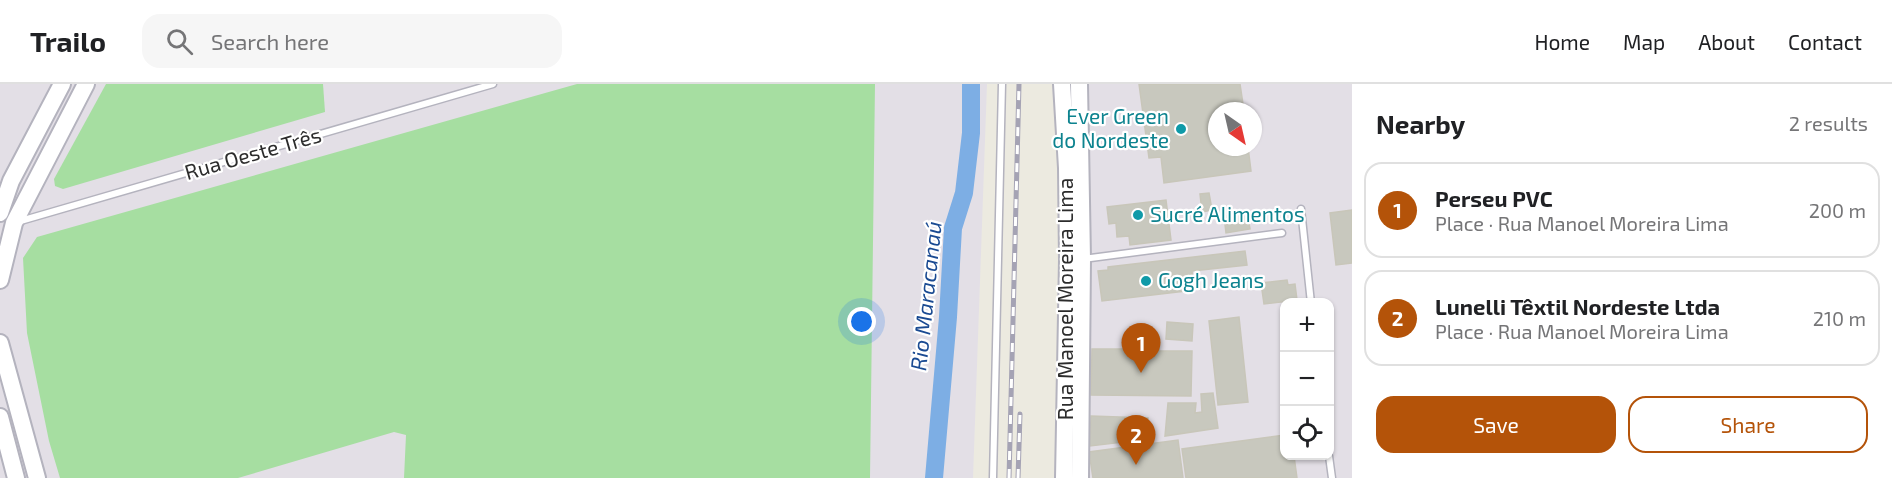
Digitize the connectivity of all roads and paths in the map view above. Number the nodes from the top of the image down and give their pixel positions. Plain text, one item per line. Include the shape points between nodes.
1 (62, 84) edge
2 (86, 84) edge
3 (493, 84) edge
4 (1002, 84) edge
5 (1062, 84) edge
6 (1079, 84) edge
7 (1300, 209) dead end
8 (0, 213) edge
9 (14, 223) junction
10 (1282, 233) dead end
11 (1082, 259) junction
12 (0, 280) edge
13 (1310, 298) edge
14 (0, 343) edge
15 (0, 417) edge
16 (1330, 460) edge
17 (16, 478) edge
18 (37, 478) edge
19 (993, 478) edge
20 (1064, 478) edge
21 (1080, 478) edge
22 (1332, 478) edge

1 - 8 street via 11,181
2 - 9 street
3 - 9 lane, Rua Oeste Três
4 - 19 lane
5 - 20 street, Rua Manoel Moreira Lima via 1068,250
6 - 11 street, Rua Manoel Moreira Lima
7 - 13 lane
9 - 12 street
10 - 11 lane
11 - 21 street, Rua Manoel Moreira Lima
14 - 18 street
15 - 17 street
16 - 22 lane

